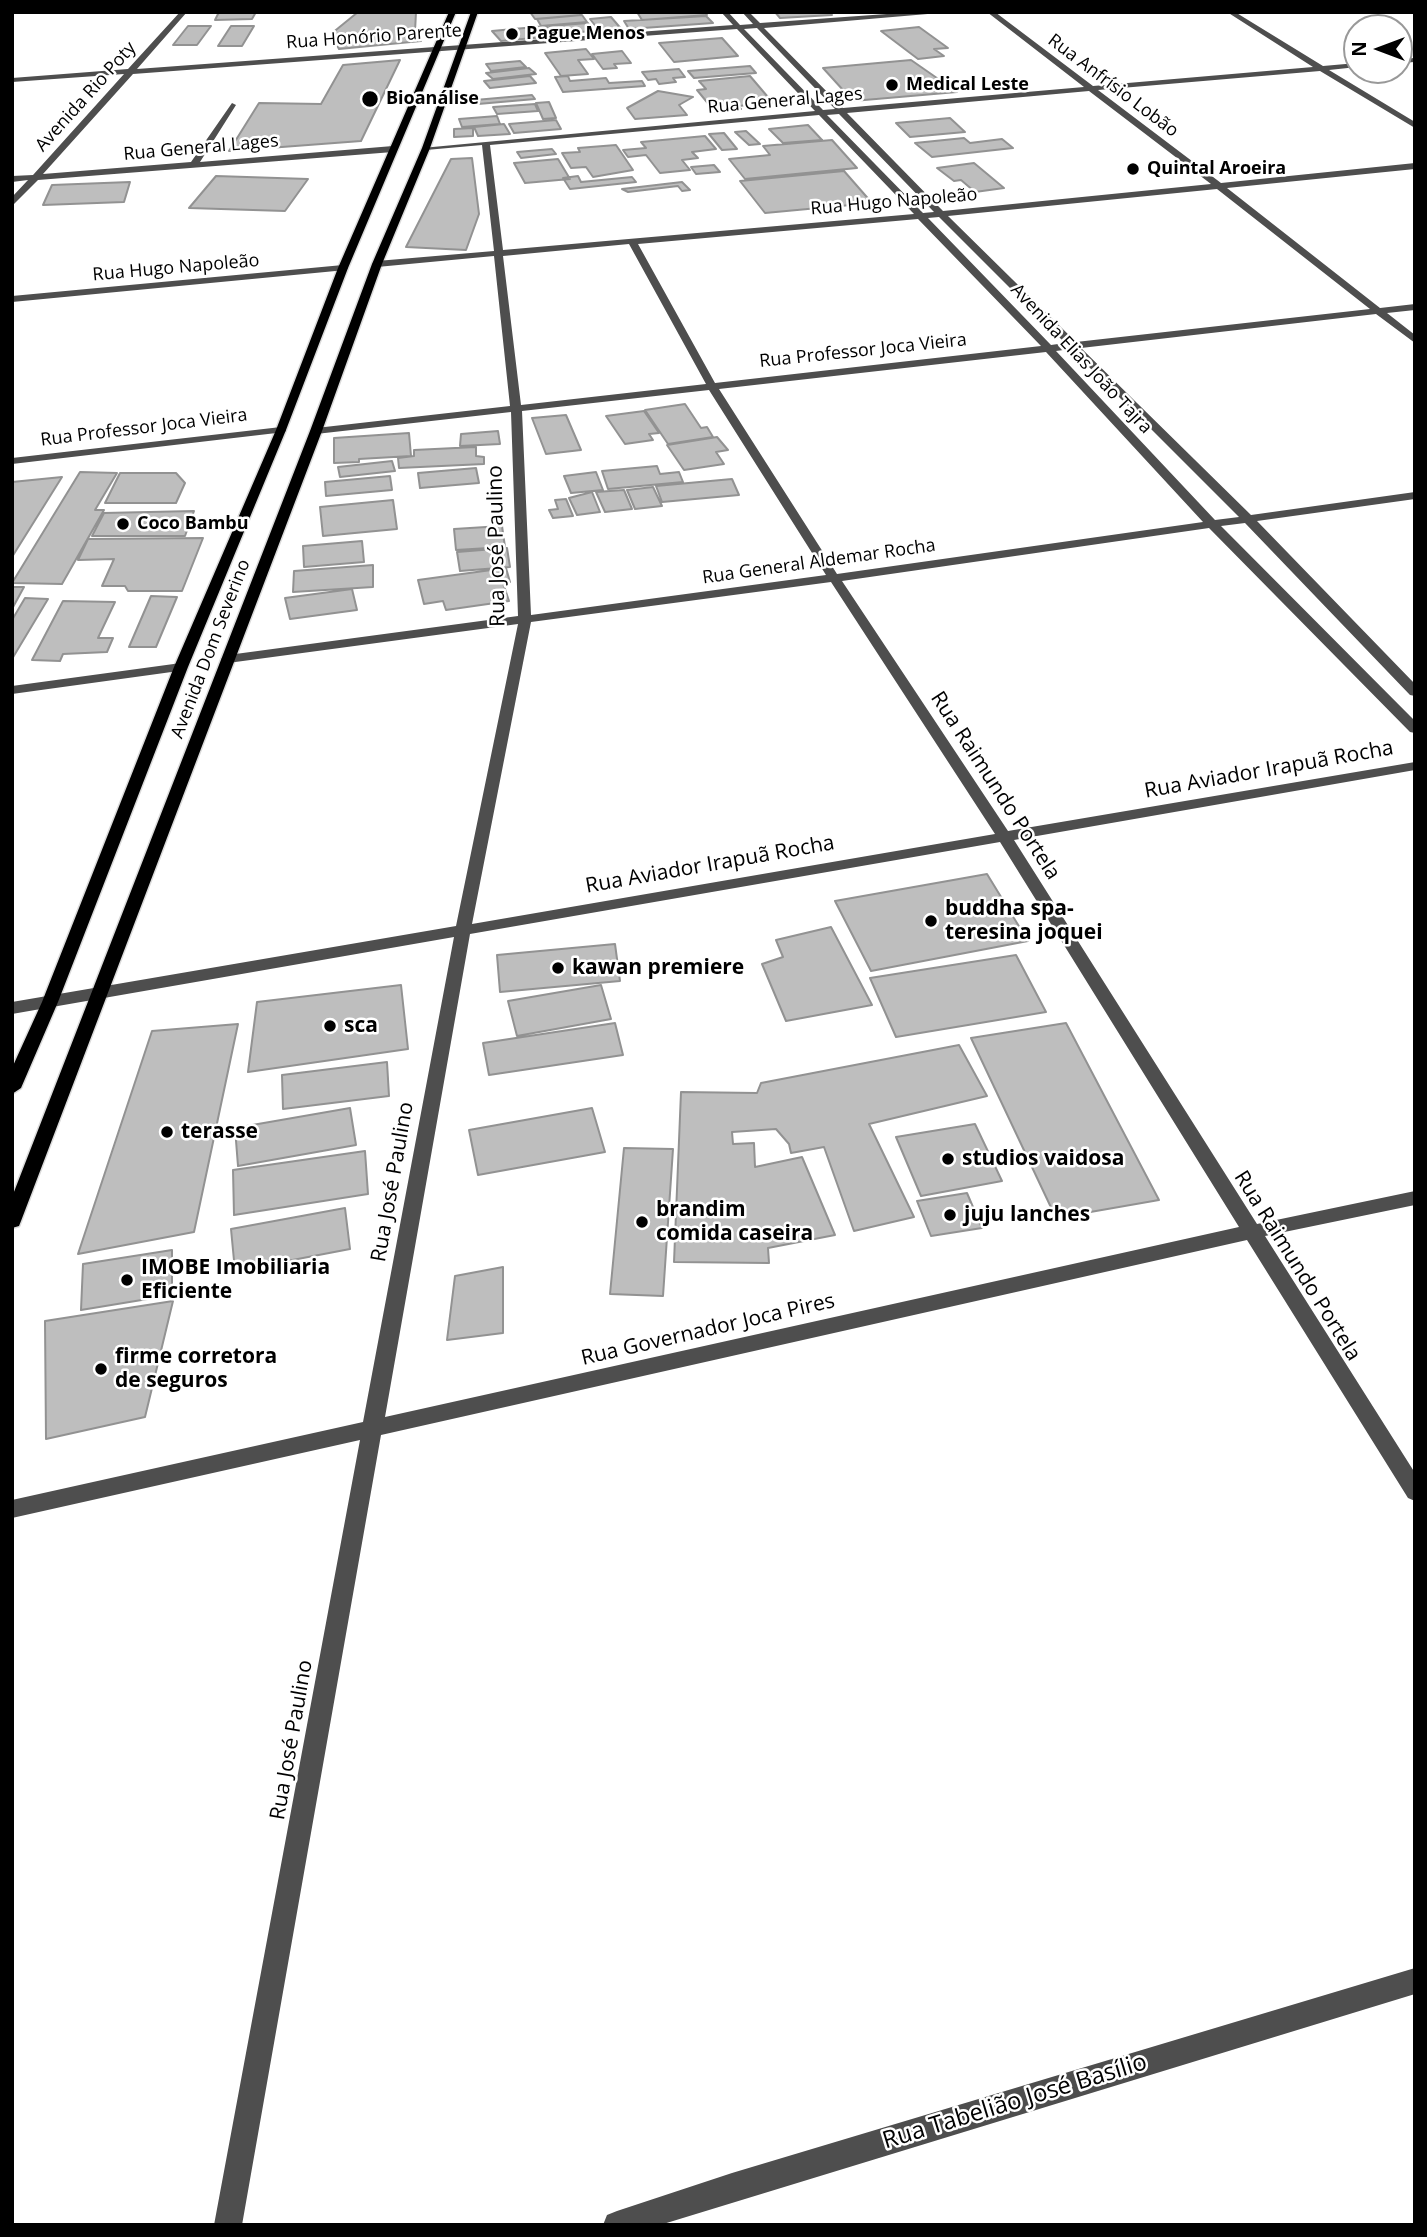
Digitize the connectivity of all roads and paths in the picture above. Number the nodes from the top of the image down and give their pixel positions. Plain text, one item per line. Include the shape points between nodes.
1 (184, 12) edge
2 (453, 12) edge
3 (475, 12) edge
4 (724, 12) edge
5 (745, 12) edge
6 (948, 12) edge
7 (990, 12) edge
8 (1230, 12) edge
9 (757, 24) junction
10 (737, 26) junction
11 (464, 46) junction
12 (439, 48) junction
13 (1343, 66) edge
14 (1321, 68) junction
15 (132, 70) junction
16 (12, 80) edge
17 (1092, 89) junction
18 (232, 105) dead end
19 (844, 111) junction
20 (821, 113) junction
21 (1415, 126) edge
22 (486, 144) junction
23 (426, 148) junction
24 (393, 149) junction
25 (194, 164) junction
26 (1415, 166) edge
27 (35, 177) junction
28 (12, 179) edge
29 (1218, 186) junction
30 (12, 203) edge
31 (941, 214) junction
32 (920, 216) junction
33 (633, 243) junction
34 (499, 254) junction
35 (377, 264) junction
36 (343, 268) junction
37 (12, 299) edge
38 (1415, 307) edge
39 (1376, 311) junction
40 (1415, 340) edge
41 (1076, 345) junction
42 (1048, 348) junction
43 (712, 386) junction
44 (516, 408) junction
45 (281, 430) junction
46 (316, 431) junction
47 (12, 461) edge
48 (1415, 495) edge
49 (1248, 519) junction
50 (1212, 524) junction
51 (834, 578) junction
52 (525, 620) junction
53 (228, 659) junction
54 (181, 667) junction
55 (12, 690) edge
56 (1415, 692) edge
57 (1415, 729) edge
58 (1415, 766) edge
59 (1004, 836) junction
60 (463, 929) junction
61 (101, 994) junction
62 (50, 1002) junction
63 (12, 1008) edge
64 (12, 1088) edge
65 (1415, 1198) edge
66 (12, 1221) edge
67 (1251, 1232) junction
68 (371, 1430) junction
69 (1415, 1492) edge
70 (12, 1509) edge
71 (1415, 1981) edge
72 (228, 2225) edge
73 (617, 2225) edge

1 - 15 street, Avenida Rio Poty
2 - 12 main road, Avenida Dom Severino
3 - 11 main road, Avenida Dom Severino
4 - 10 street, Avenida Elias João Tajra
5 - 9 street, Avenida Elias João Tajra
6 - 9 street, Rua Honório Parente
7 - 17 street, Rua Anfrísio Lobão
8 - 14 street
9 - 10 street, Rua Honório Parente
9 - 19 street, Avenida Elias João Tajra
10 - 11 street, Rua Honório Parente
10 - 20 street, Avenida Elias João Tajra
11 - 12 street, Rua Honório Parente
11 - 23 main road, Avenida Dom Severino
12 - 15 street, Rua Honório Parente
12 - 24 main road, Avenida Dom Severino
13 - 14 street, Rua General Lages
14 - 17 street, Rua General Lages
14 - 21 street
15 - 16 street, Rua Honório Parente
15 - 27 street, Avenida Rio Poty
17 - 19 street, Rua General Lages
17 - 29 street, Rua Anfrísio Lobão
18 - 25 street
19 - 20 street, Rua General Lages
19 - 31 street, Avenida Elias João Tajra
20 - 22 street, Rua General Lages
20 - 32 street, Avenida Elias João Tajra
22 - 23 street, Rua General Lages
22 - 34 street, Rua José Paulino
23 - 35 main road, Avenida Dom Severino
24 - 25 street, Rua General Lages
24 - 36 main road, Avenida Dom Severino
25 - 27 street, Rua General Lages
26 - 29 street, Rua Hugo Napoleão
27 - 28 street, Rua General Lages
27 - 30 street, Avenida Rio Poty
29 - 31 street, Rua Hugo Napoleão
29 - 39 street, Rua Anfrísio Lobão
31 - 32 street, Rua Hugo Napoleão
31 - 41 street, Avenida Elias João Tajra
32 - 33 street, Rua Hugo Napoleão
32 - 42 street, Avenida Elias João Tajra
33 - 34 street, Rua Hugo Napoleão
33 - 43 street, Rua Raimundo Portela
34 - 35 street, Rua Hugo Napoleão
34 - 44 street, Rua José Paulino
35 - 46 main road, Avenida Dom Severino
36 - 37 street, Rua Hugo Napoleão
36 - 45 main road, Avenida Dom Severino
38 - 39 street, Rua Professor Joca Vieira
39 - 40 street, Rua Anfrísio Lobão
39 - 41 street, Rua Professor Joca Vieira
41 - 42 street, Rua Professor Joca Vieira
41 - 49 street, Avenida Elias João Tajra
42 - 43 street, Rua Professor Joca Vieira
42 - 50 street, Avenida Elias João Tajra
43 - 44 street, Rua Professor Joca Vieira
43 - 51 street, Rua Raimundo Portela
44 - 46 street, Rua Professor Joca Vieira
44 - 52 street, Rua José Paulino
45 - 47 street, Rua Professor Joca Vieira
45 - 54 main road, Avenida Dom Severino
46 - 53 main road, Avenida Dom Severino
48 - 49 street, Rua General Aldemar Rocha
49 - 50 street, Rua General Aldemar Rocha
49 - 56 street, Avenida Elias João Tajra
50 - 51 street, Rua General Aldemar Rocha
50 - 57 street, Avenida Elias João Tajra
51 - 52 street, Rua General Aldemar Rocha
51 - 59 street, Rua Raimundo Portela
52 - 53 street, Rua General Aldemar Rocha
52 - 60 street, Rua José Paulino
53 - 61 main road, Avenida Dom Severino
54 - 55 street
54 - 62 main road, Avenida Dom Severino
58 - 59 street, Rua Aviador Irapuã Rocha
59 - 60 street, Rua Aviador Irapuã Rocha
59 - 67 street, Rua Raimundo Portela
60 - 61 street, Rua Aviador Irapuã Rocha
60 - 68 street, Rua José Paulino
61 - 62 street, Rua Aviador Irapuã Rocha
61 - 66 main road, Avenida Dom Severino
62 - 63 street, Rua Aviador Irapuã Rocha
62 - 64 main road, Avenida Dom Severino
65 - 67 street, Rua Governador Joca Pires
67 - 68 street, Rua Governador Joca Pires
67 - 69 street, Rua Raimundo Portela
68 - 70 street, Rua Governador Joca Pires
68 - 72 street, Rua José Paulino
71 - 73 street, Rua Tabelião José Basílio

